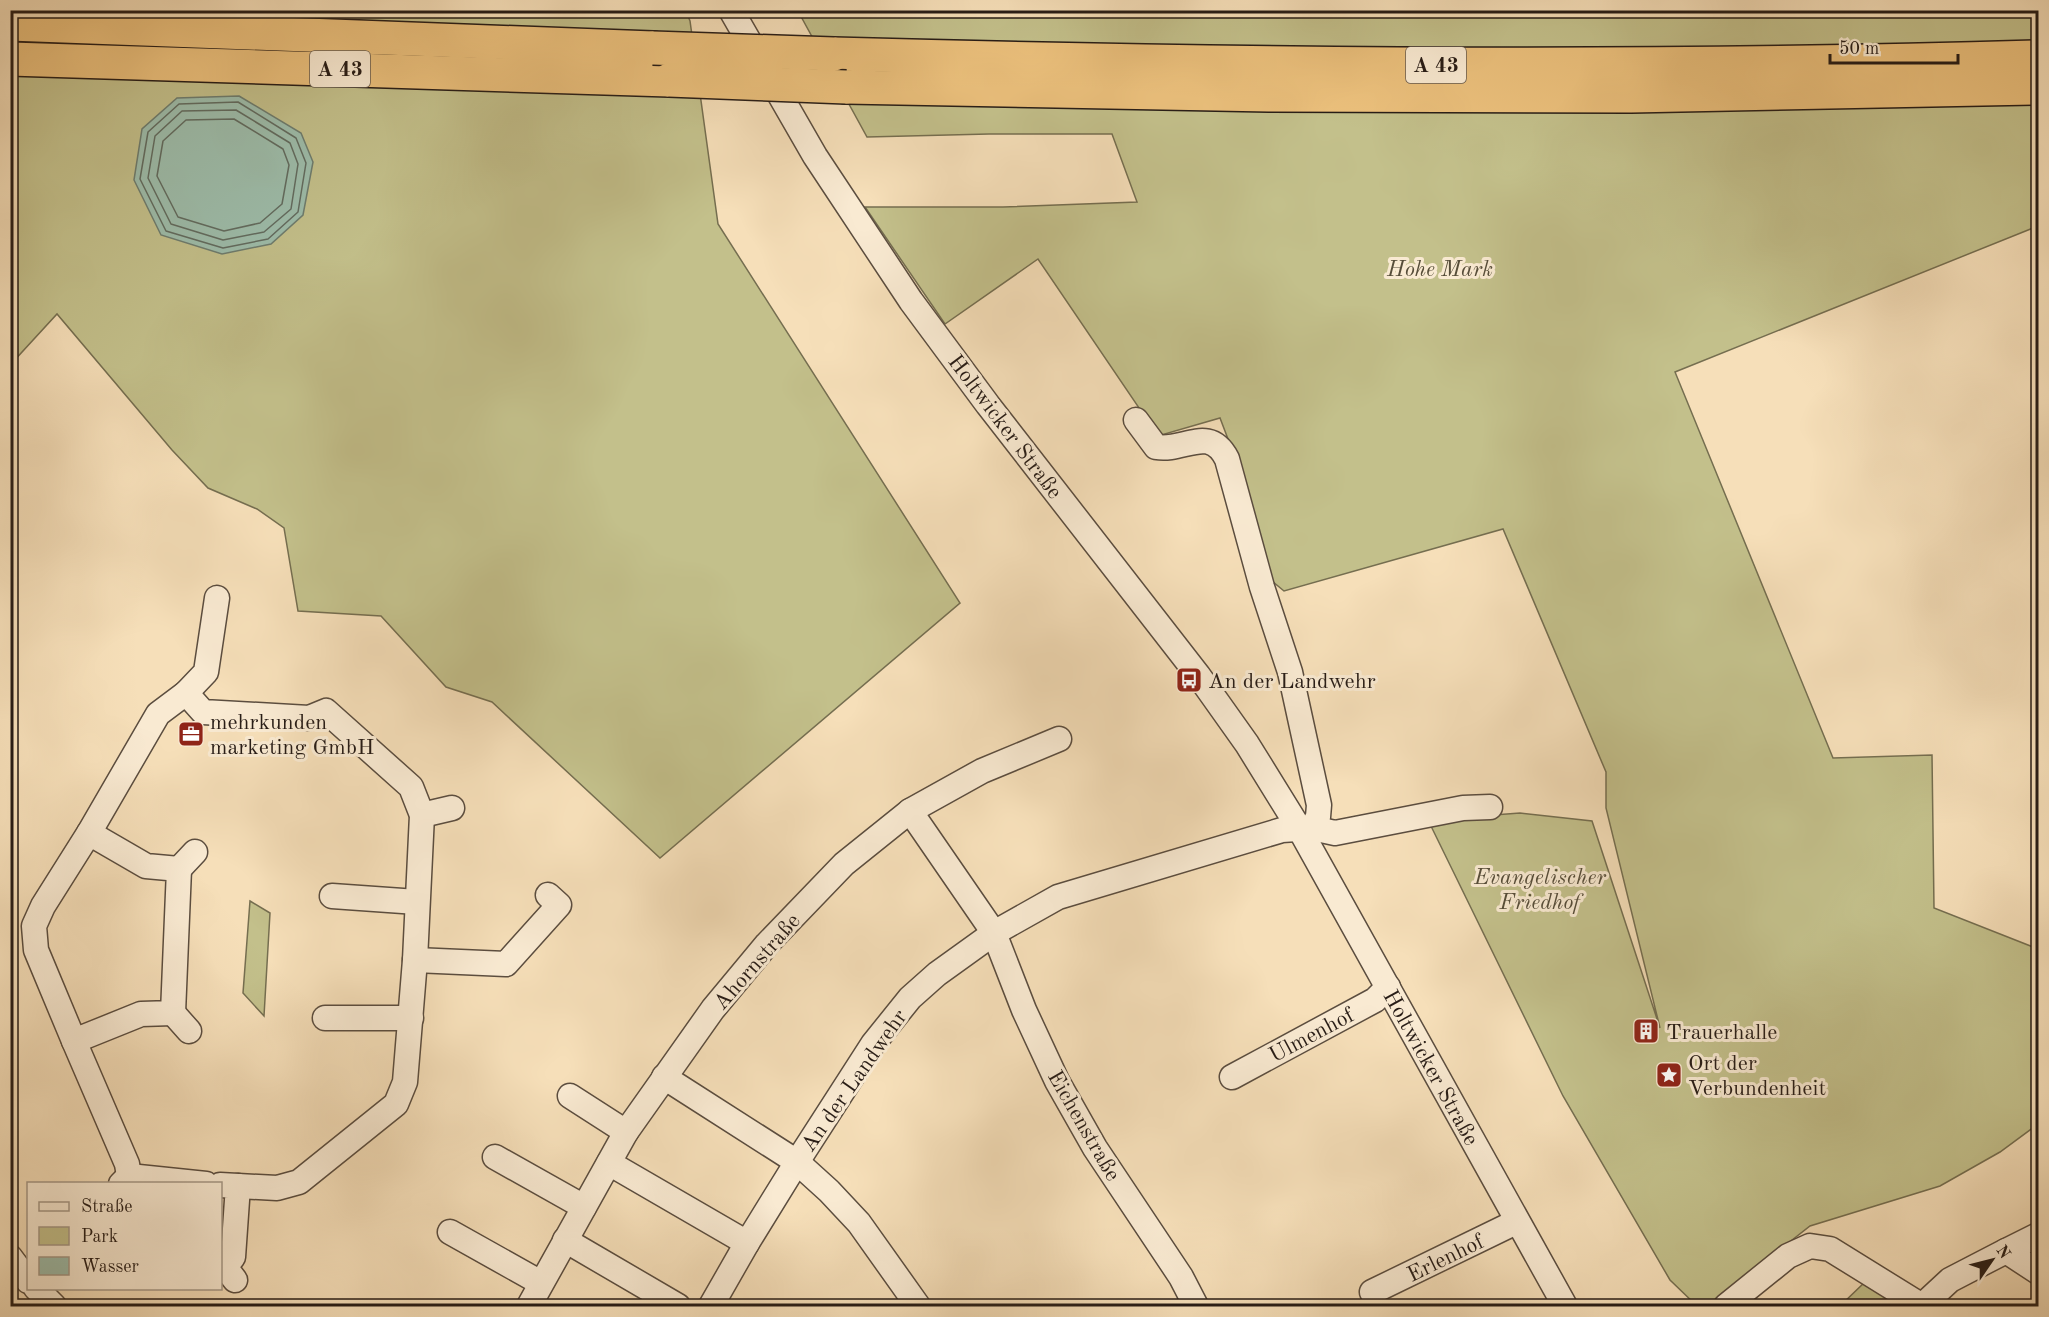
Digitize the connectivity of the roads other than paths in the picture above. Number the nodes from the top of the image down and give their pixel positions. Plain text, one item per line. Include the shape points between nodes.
1 (731, 10) edge
2 (10, 24) edge
3 (2038, 57) edge
4 (10, 59) edge
5 (2038, 88) edge
6 (1136, 420) dead end
7 (217, 598) dead end
8 (186, 693) junction
9 (1059, 739) dead end
10 (1490, 807) dead end
11 (452, 808) dead end
12 (910, 811) junction
13 (422, 814) junction
14 (1306, 828) junction
15 (89, 833) junction
16 (548, 895) dead end
17 (333, 896) dead end
18 (417, 902) junction
19 (994, 933) junction
20 (415, 960) junction
21 (1388, 987) junction
22 (324, 1018) dead end
23 (411, 1018) junction
24 (74, 1041) junction
25 (664, 1077) junction
26 (1232, 1077) dead end
27 (570, 1096) dead end
28 (627, 1132) junction
29 (495, 1157) dead end
30 (797, 1161) junction
31 (609, 1163) junction
32 (125, 1180) edge
33 (166, 1182) edge
34 (229, 1186) edge
35 (584, 1207) junction
36 (1516, 1222) junction
37 (450, 1232) dead end
38 (2038, 1235) edge
39 (565, 1240) junction
40 (747, 1243) junction
41 (2006, 1251) junction
42 (2038, 1272) edge
43 (235, 1280) dead end
44 (541, 1282) junction
45 (38, 1290) edge
46 (1372, 1292) dead end
47 (54, 1306) edge
48 (529, 1306) edge
49 (678, 1306) edge
50 (711, 1306) edge
51 (918, 1306) edge
52 (1196, 1306) edge
53 (1565, 1306) edge
54 (1726, 1306) edge
55 (1922, 1306) edge

1 - 14 street, Holtwicker Straße via 815,156 911,301 1198,675
2 - 3 highway, A 43, bridge via 1049,60 1445,65 1750,64
4 - 5 highway, A 43, bridge via 846,87 1269,95 1631,96
6 - 14 street via 1156,447 1213,442 1227,459 1295,691 1319,805 1318,818
7 - 8 street via 206,672
8 - 13 street via 204,712 309,718 326,711 411,787
8 - 15 street via 158,714
9 - 12 street, Ahornstraße via 982,771
10 - 14 street, An der Landwehr via 1463,808 1335,833
11 - 13 street
12 - 19 street
12 - 25 street, Ahornstraße via 844,864 767,944
13 - 18 street
14 - 19 street, An der Landwehr via 1282,830 1058,897
14 - 21 street, Holtwicker Straße
15 - 24 street via 34,926 36,950
15 - 24 street via 146,866 187,860 181,1022 141,1014
16 - 20 street via 559,905 506,964
17 - 18 street
18 - 20 street
19 - 30 street, An der Landwehr via 910,998 873,1044
19 - 52 street, Eichenstraße via 1057,1081
20 - 23 street
21 - 26 street, Ulmenhof via 1375,1000
21 - 36 street, Holtwicker Straße
22 - 23 street
23 - 34 street via 405,1083 396,1104 299,1182 277,1188
24 - 32 street via 127,1164
25 - 28 street, Ahornstraße
25 - 30 street, An der Landwehr
27 - 28 street
28 - 31 street, Ahornstraße
29 - 35 street
30 - 40 street, An der Landwehr
30 - 51 street via 859,1223
31 - 35 street, Ahornstraße
31 - 40 street
32 - 33 street
34 - 43 street via 233,1257 225,1267
35 - 39 street, Ahornstraße
36 - 46 street, Erlenhof
36 - 53 street, Holtwicker Straße
37 - 44 street
38 - 41 street
39 - 44 street, Ahornstraße
39 - 49 street
40 - 50 street, An der Landwehr
41 - 42 street
41 - 55 street via 1950,1280
44 - 48 street, Ahornstraße
45 - 47 street
54 - 55 street via 1788,1256 1810,1246 1830,1249

